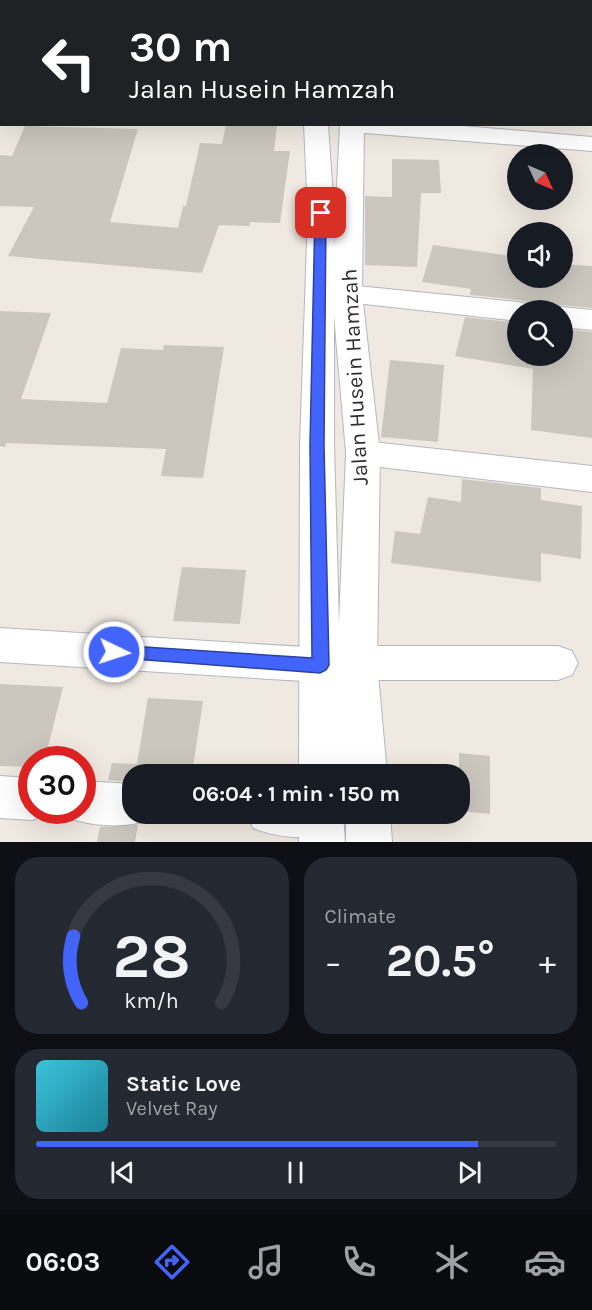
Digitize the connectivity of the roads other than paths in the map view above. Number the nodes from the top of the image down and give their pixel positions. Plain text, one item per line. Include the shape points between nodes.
1 (316, 126) edge
2 (352, 126) edge
3 (365, 126) edge
4 (592, 144) edge
5 (334, 214) junction
6 (347, 294) junction
7 (507, 311) edge
8 (573, 318) edge
9 (592, 320) edge
10 (363, 453) junction
11 (592, 479) edge
12 (0, 645) edge
13 (558, 663) dead end
14 (339, 664) junction
15 (327, 764) edge
16 (363, 764) edge
17 (0, 797) edge
18 (18, 798) edge
19 (96, 803) edge
20 (122, 804) edge
21 (368, 824) edge
22 (369, 842) edge

1 - 5 street, Jalan Husein Hamzah
2 - 5 street, Jalan Husein Hamzah
3 - 4 street
5 - 6 street, Jalan Husein Hamzah
5 - 14 street, Jalan Husein Hamzah via 317,445
6 - 7 street
6 - 10 street, Jalan Husein Hamzah
8 - 9 street
10 - 11 street
10 - 14 street, Jalan Husein Hamzah
12 - 14 street
13 - 14 street
14 - 15 street, Jalan Husein Hamzah
14 - 16 street, Jalan Husein Hamzah
17 - 18 street
19 - 20 street
21 - 22 street

